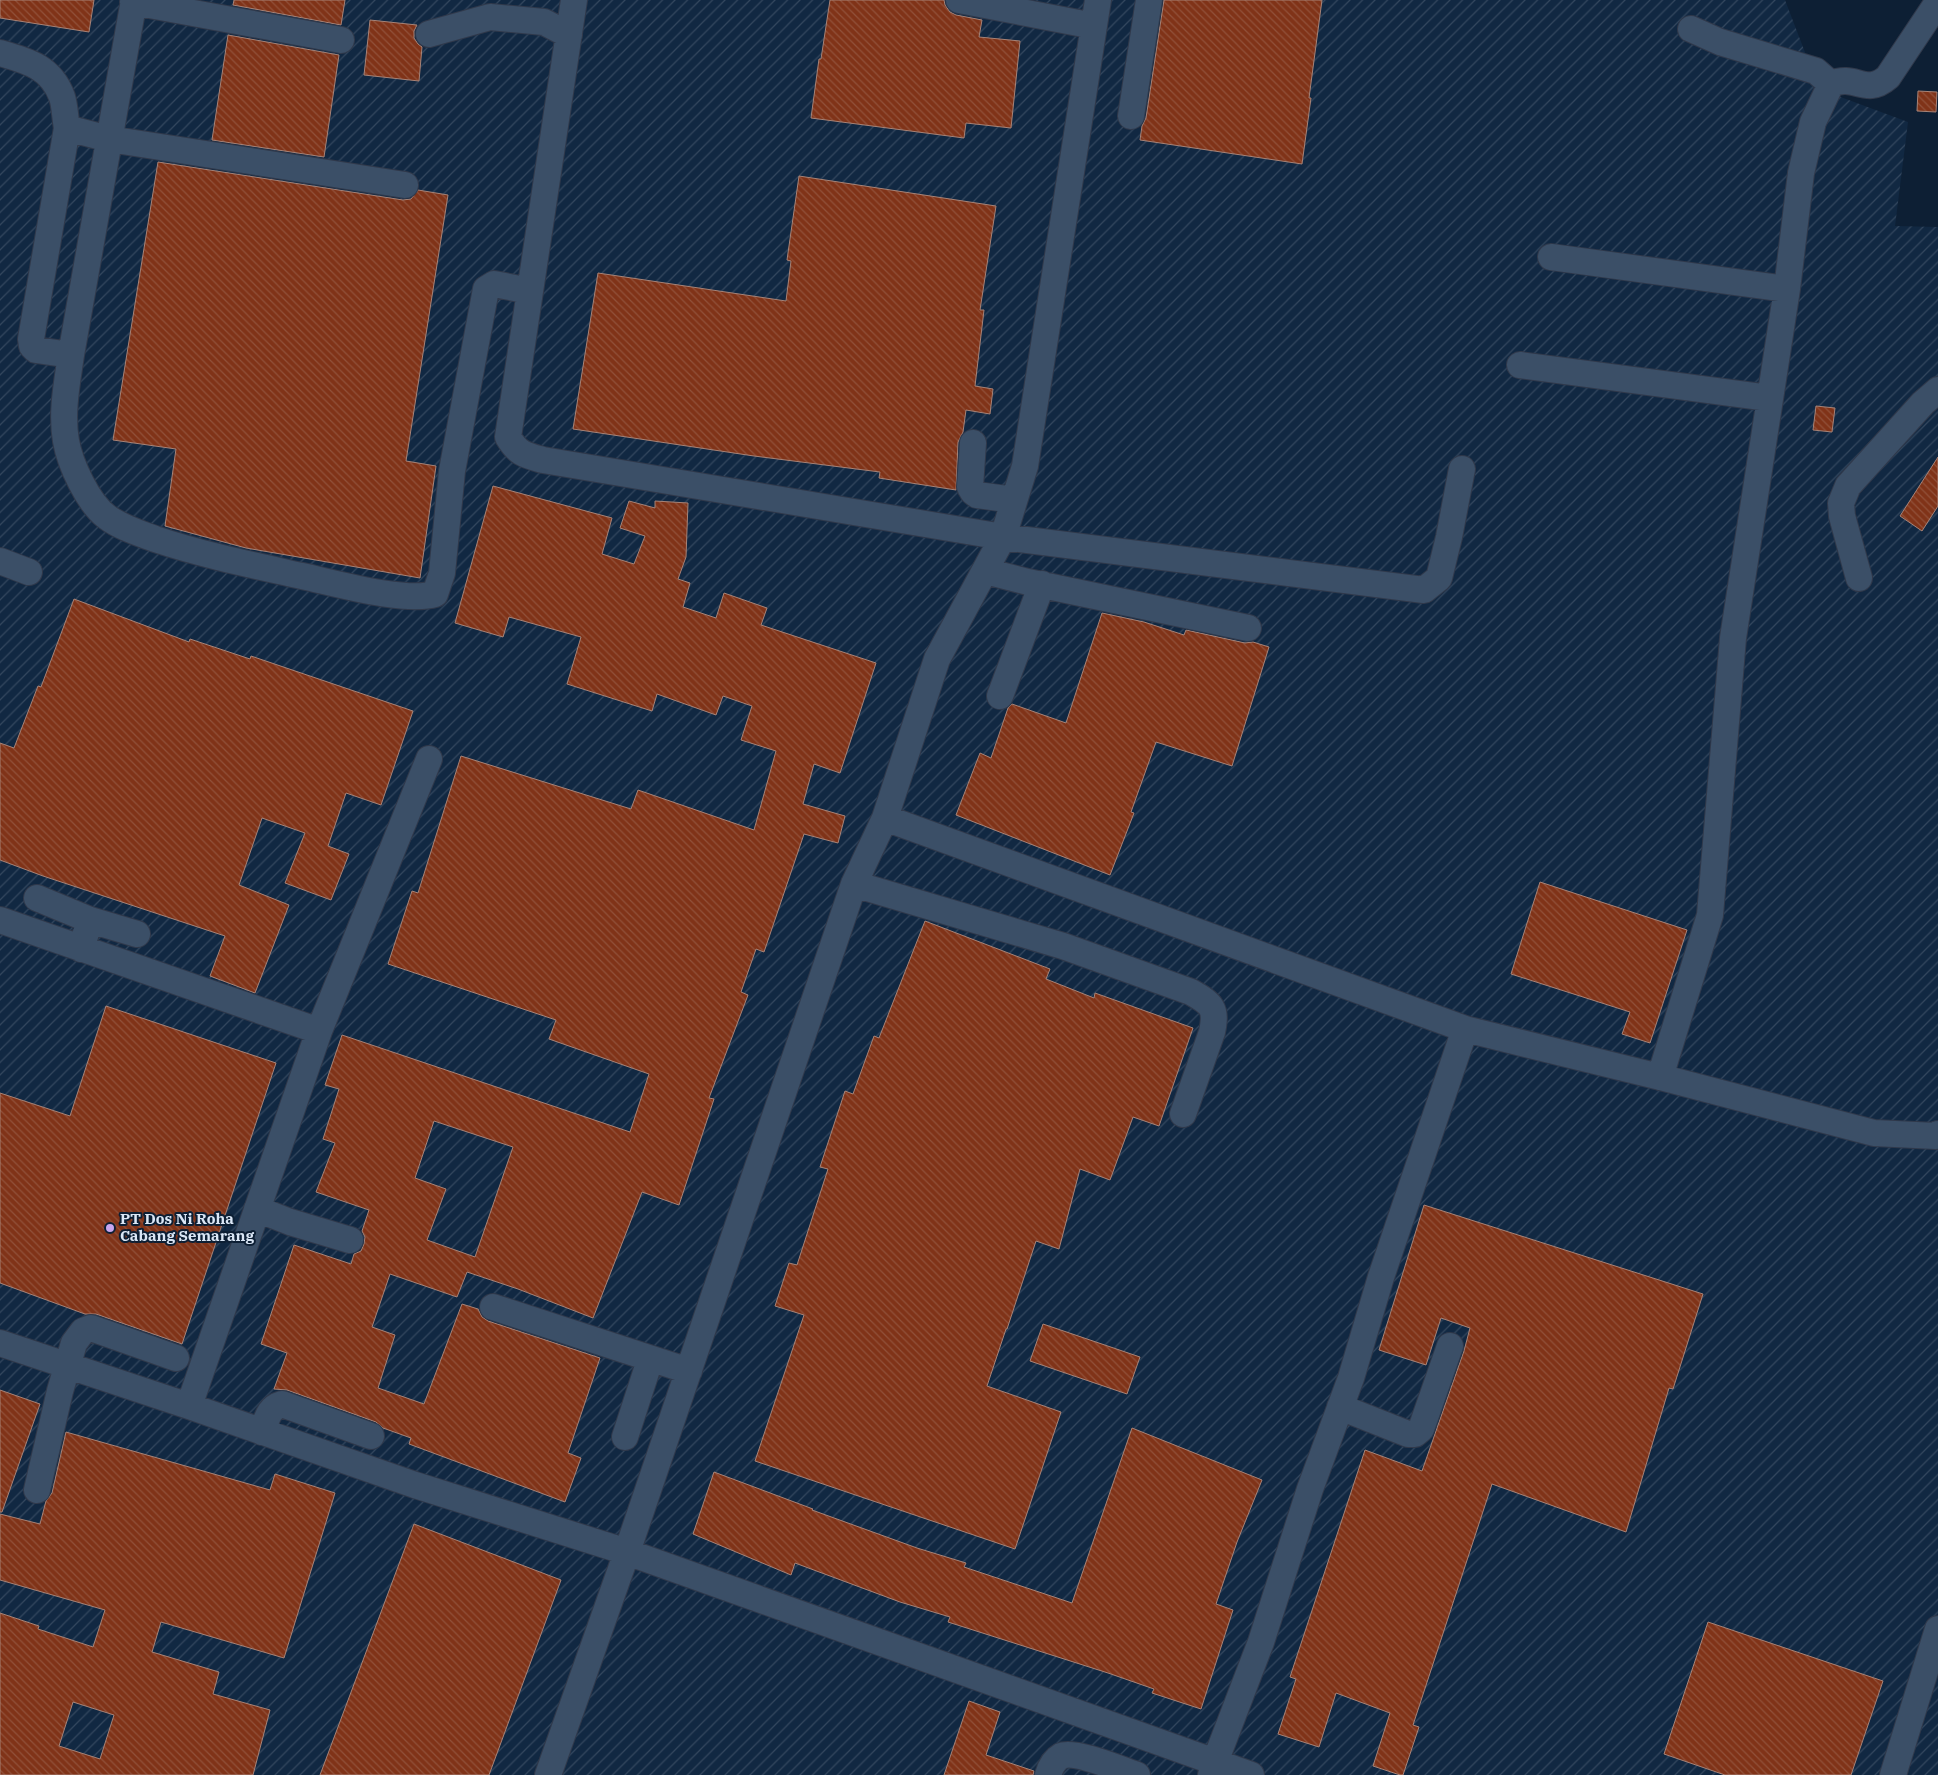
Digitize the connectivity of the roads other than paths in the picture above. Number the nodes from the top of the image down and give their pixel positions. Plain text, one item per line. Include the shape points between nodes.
1 (574, 0) edge
2 (959, 0) edge
3 (1098, 0) edge
4 (1149, 0) edge
5 (134, 1) edge
6 (1938, 2) edge
7 (1094, 26) junction
8 (1691, 29) dead end
9 (429, 34) dead end
10 (569, 35) junction
11 (341, 40) dead end
12 (0, 53) edge
13 (1831, 84) junction
14 (1131, 116) dead end
15 (67, 128) junction
16 (109, 139) junction
17 (405, 185) dead end
18 (1551, 257) dead end
19 (1787, 289) junction
20 (530, 291) junction
21 (71, 355) junction
22 (1520, 365) dead end
23 (1938, 390) edge
24 (1769, 398) junction
25 (973, 443) dead end
26 (1462, 468) dead end
27 (1014, 500) junction
28 (1003, 537) junction
29 (0, 561) edge
30 (985, 571) junction
31 (29, 572) dead end
32 (1859, 578) dead end
33 (1042, 584) junction
34 (1248, 628) dead end
35 (1000, 696) dead end
36 (429, 760) dead end
37 (884, 818) junction
38 (854, 884) junction
39 (37, 898) dead end
40 (0, 920) edge
41 (90, 920) junction
42 (138, 934) dead end
43 (82, 949) junction
44 (1465, 1029) junction
45 (319, 1031) junction
46 (1660, 1077) junction
47 (1182, 1114) dead end
48 (1938, 1134) edge
49 (257, 1210) junction
50 (350, 1240) dead end
51 (493, 1307) dead end
52 (0, 1343) edge
53 (1450, 1346) dead end
54 (176, 1358) dead end
55 (650, 1360) junction
56 (68, 1366) junction
57 (689, 1371) junction
58 (189, 1406) junction
59 (1340, 1407) junction
60 (262, 1432) junction
61 (371, 1436) dead end
62 (625, 1437) dead end
63 (37, 1490) dead end
64 (628, 1552) junction
65 (1938, 1628) edge
66 (1212, 1768) edge
67 (548, 1775) edge
68 (1048, 1775) edge
69 (1137, 1775) edge
70 (1251, 1775) edge
71 (1893, 1775) edge

1 - 10 street
2 - 7 street
3 - 7 street
4 - 14 street
5 - 11 street
5 - 16 street
6 - 13 street via 1888,77 1879,85 1850,81
7 - 27 street via 1025,466
8 - 13 street via 1720,42 1816,72
9 - 10 street via 490,17 544,22
10 - 20 street
12 - 15 street via 23,59 48,72 62,97
13 - 19 street via 1813,122 1801,173
15 - 16 street
15 - 21 street via 31,339 36,350
16 - 17 street
16 - 21 street
18 - 19 street
19 - 24 street
20 - 21 street via 494,284 486,289 452,471 442,573 435,594 425,597 368,590 186,549 133,531 106,517 89,496 75,470 66,441 64,406
20 - 28 street via 508,437 522,454
22 - 24 street
23 - 32 street via 1875,454 1844,494 1842,516
24 - 46 street via 1733,638 1710,915
25 - 27 street via 972,492
26 - 28 street via 1439,578 1424,590
27 - 28 street
28 - 30 street
29 - 31 street
30 - 33 street
30 - 37 street via 937,659
33 - 34 street
33 - 35 street
36 - 45 street
37 - 38 street
37 - 44 street
38 - 47 street via 1063,946 1203,998 1212,1006 1215,1018
38 - 57 street
39 - 41 street
40 - 43 street
41 - 42 street
41 - 43 street
43 - 45 street
44 - 46 street
44 - 59 street
45 - 49 street
46 - 48 street via 1874,1132
49 - 50 street
49 - 58 street
51 - 55 street
52 - 56 street
53 - 59 street via 1421,1429 1415,1434
54 - 56 street via 91,1328 83,1331 74,1343
55 - 57 street
55 - 62 street
56 - 58 street
56 - 63 street
57 - 64 street
58 - 60 street
59 - 66 street via 1260,1642
60 - 61 street via 270,1412 282,1404
60 - 64 street via 415,1485
64 - 66 street
64 - 67 street
65 - 71 street
66 - 70 street
68 - 69 street via 1051,1766 1061,1756 1074,1755

